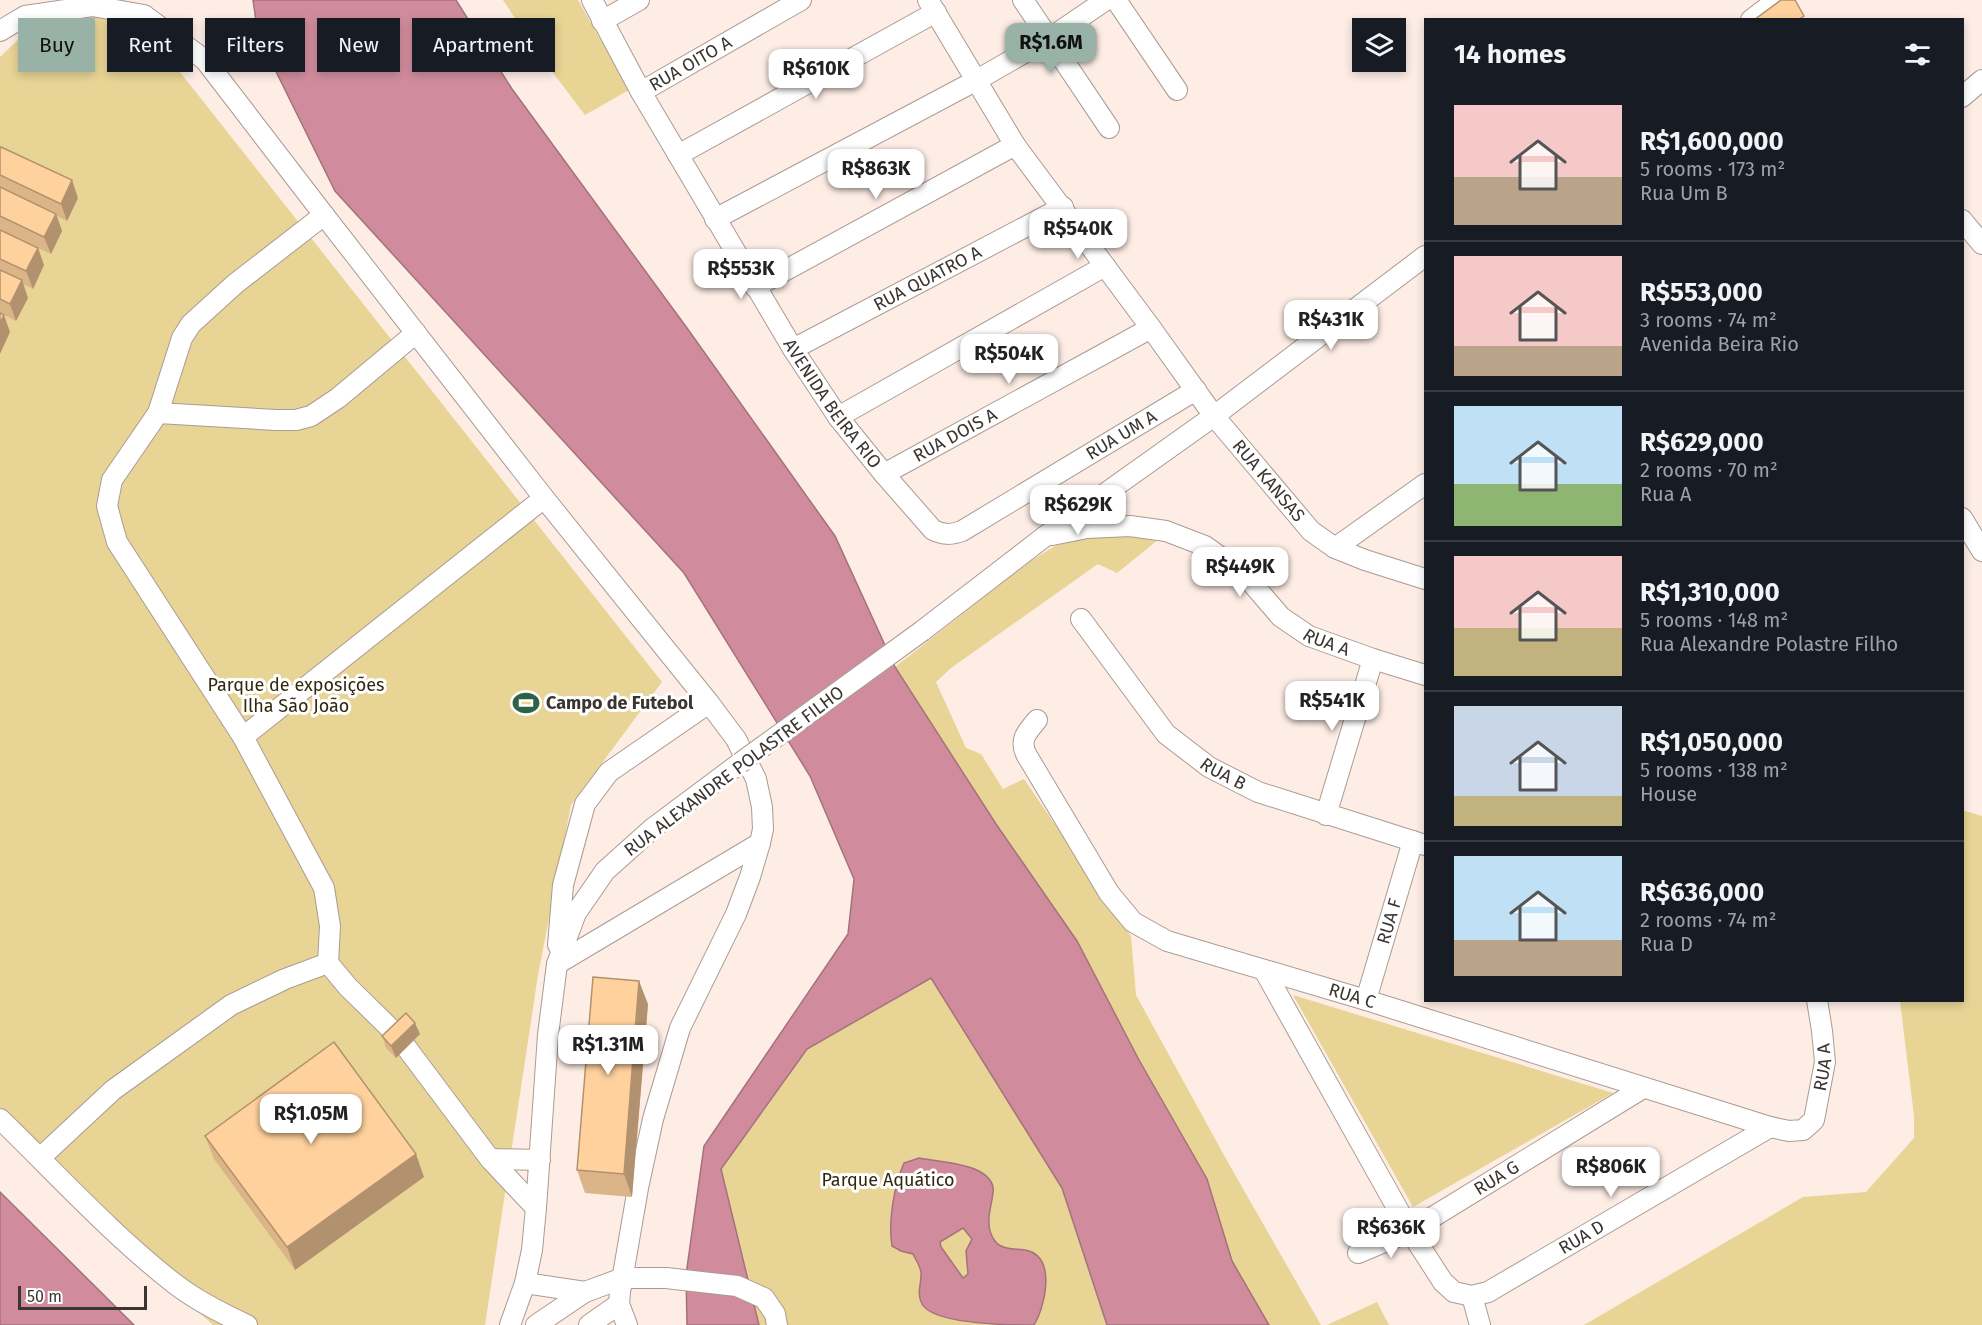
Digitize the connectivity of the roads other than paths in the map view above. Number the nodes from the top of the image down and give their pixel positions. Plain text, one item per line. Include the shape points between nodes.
1 (592, 0) edge
2 (639, 0) edge
3 (801, 0) edge
4 (1023, 0) edge
5 (1106, 0) edge
6 (1116, 0) edge
7 (1777, 0) edge
8 (932, 6) edge
9 (1754, 18) edge
10 (602, 21) junction
11 (0, 31) edge
12 (1050, 38) junction
13 (977, 80) junction
14 (1982, 80) edge
15 (1177, 90) dead end
16 (641, 92) junction
17 (1964, 95) edge
18 (1109, 128) dead end
19 (1015, 145) junction
20 (678, 155) junction
21 (1063, 207) junction
22 (324, 215) junction
23 (715, 219) junction
24 (1964, 222) edge
25 (1982, 244) edge
26 (1424, 257) edge
27 (1106, 266) junction
28 (755, 287) junction
29 (1151, 328) junction
30 (416, 333) junction
31 (793, 349) junction
32 (1197, 390) junction
33 (158, 413) junction
34 (1214, 416) junction
35 (838, 417) junction
36 (884, 474) junction
37 (1424, 485) edge
38 (544, 498) junction
39 (1964, 521) edge
40 (951, 535) joint
41 (1044, 537) junction
42 (1335, 548) junction
43 (1982, 551) edge
44 (1424, 579) edge
45 (1081, 619) dead end
46 (1373, 659) junction
47 (1424, 675) edge
48 (710, 703) junction
49 (1037, 720) dead end
50 (243, 736) junction
51 (1326, 815) junction
52 (760, 843) junction
53 (1419, 843) edge
54 (328, 963) junction
55 (557, 964) junction
56 (1264, 970) junction
57 (1366, 1000) junction
58 (1817, 1002) edge
59 (1643, 1089) junction
60 (0, 1119) edge
61 (1770, 1127) junction
62 (1803, 1130) joint
63 (40, 1158) junction
64 (490, 1159) junction
65 (540, 1160) junction
66 (536, 1208) junction
67 (1410, 1231) junction
68 (1358, 1253) dead end
69 (623, 1278) junction
70 (525, 1283) junction
71 (585, 1292) junction
72 (1472, 1296) junction
73 (619, 1304) junction
74 (248, 1325) edge
75 (510, 1325) edge
76 (536, 1325) edge
77 (589, 1325) edge
78 (627, 1325) edge
79 (777, 1325) edge
80 (1480, 1325) edge

1 - 10 street, AVENIDA BEIRA RIO
2 - 10 street
3 - 16 street, RUA OITO A
4 - 12 street
5 - 12 street
6 - 15 street
7 - 9 street
8 - 13 street, RUA KANSAS
8 - 20 street
10 - 16 street, AVENIDA BEIRA RIO
11 - 22 street via 25,16 92,6 144,15 205,60
12 - 13 street
12 - 18 street
13 - 19 street, RUA KANSAS
13 - 23 street
14 - 17 street
16 - 20 street, AVENIDA BEIRA RIO
19 - 21 street, RUA KANSAS
19 - 28 street
20 - 23 street, AVENIDA BEIRA RIO
21 - 27 street, RUA KANSAS
21 - 31 street, RUA QUATRO A
22 - 30 street
22 - 33 street via 235,284 191,324 182,338
23 - 28 street, AVENIDA BEIRA RIO
24 - 25 street
26 - 34 street, RUA ALEXANDRE POLASTRE FILHO
27 - 29 street, RUA KANSAS
27 - 35 street
28 - 31 street, AVENIDA BEIRA RIO
29 - 32 street, RUA KANSAS
29 - 36 street, RUA DOIS A
30 - 33 street via 311,416 276,420
30 - 38 street
31 - 35 street, AVENIDA BEIRA RIO
32 - 34 street, RUA KANSAS
32 - 40 street, RUA UM A
33 - 50 street via 112,480 107,506 117,542
34 - 41 street, RUA ALEXANDRE POLASTRE FILHO
34 - 42 street, RUA KANSAS via 1311,531
35 - 36 street, AVENIDA BEIRA RIO
36 - 40 street, AVENIDA BEIRA RIO via 933,530
37 - 42 street
38 - 48 street
38 - 50 street
39 - 43 street
41 - 46 street, RUA A via 1088,528 1130,526 1166,531 1205,546 1244,574 1281,617 1309,636
41 - 55 street, RUA ALEXANDRE POLASTRE FILHO, bridge via 653,828 605,871 576,913
42 - 44 street, RUA KANSAS
45 - 51 street, RUA B via 1166,734 1209,767 1258,792
46 - 47 street, RUA A
46 - 51 street
48 - 52 street via 736,739 756,779 762,807
48 - 55 street via 609,772 585,804 563,885
49 - 56 street, RUA C via 1024,736 1023,748 1109,893 1133,922 1167,941
50 - 54 street via 324,888 330,926
51 - 53 street, RUA B
52 - 55 street
52 - 69 street via 736,914 680,1028 653,1119
53 - 57 street, RUA F
54 - 63 street via 231,1005 113,1090
54 - 64 street via 402,1042
55 - 65 street, RUA ALEXANDRE POLASTRE FILHO
56 - 57 street, RUA C
56 - 67 street
57 - 59 street, RUA C
58 - 62 street, RUA A via 1825,1062 1814,1120
59 - 61 street, RUA C
59 - 67 street, RUA G
60 - 63 street
61 - 62 street, RUA C
61 - 72 street, RUA D via 1488,1292
63 - 74 street via 82,1202 176,1285 220,1313
64 - 65 street
64 - 66 street
65 - 66 street, RUA ALEXANDRE POLASTRE FILHO
66 - 70 street, RUA ALEXANDRE POLASTRE FILHO
67 - 68 street
67 - 72 street via 1443,1282 1454,1292
69 - 71 street
69 - 73 street
69 - 79 street via 666,1278 737,1286 764,1298 776,1314
70 - 71 street
70 - 75 street, RUA ALEXANDRE POLASTRE FILHO
71 - 76 street
72 - 80 street
73 - 77 street
73 - 78 street

